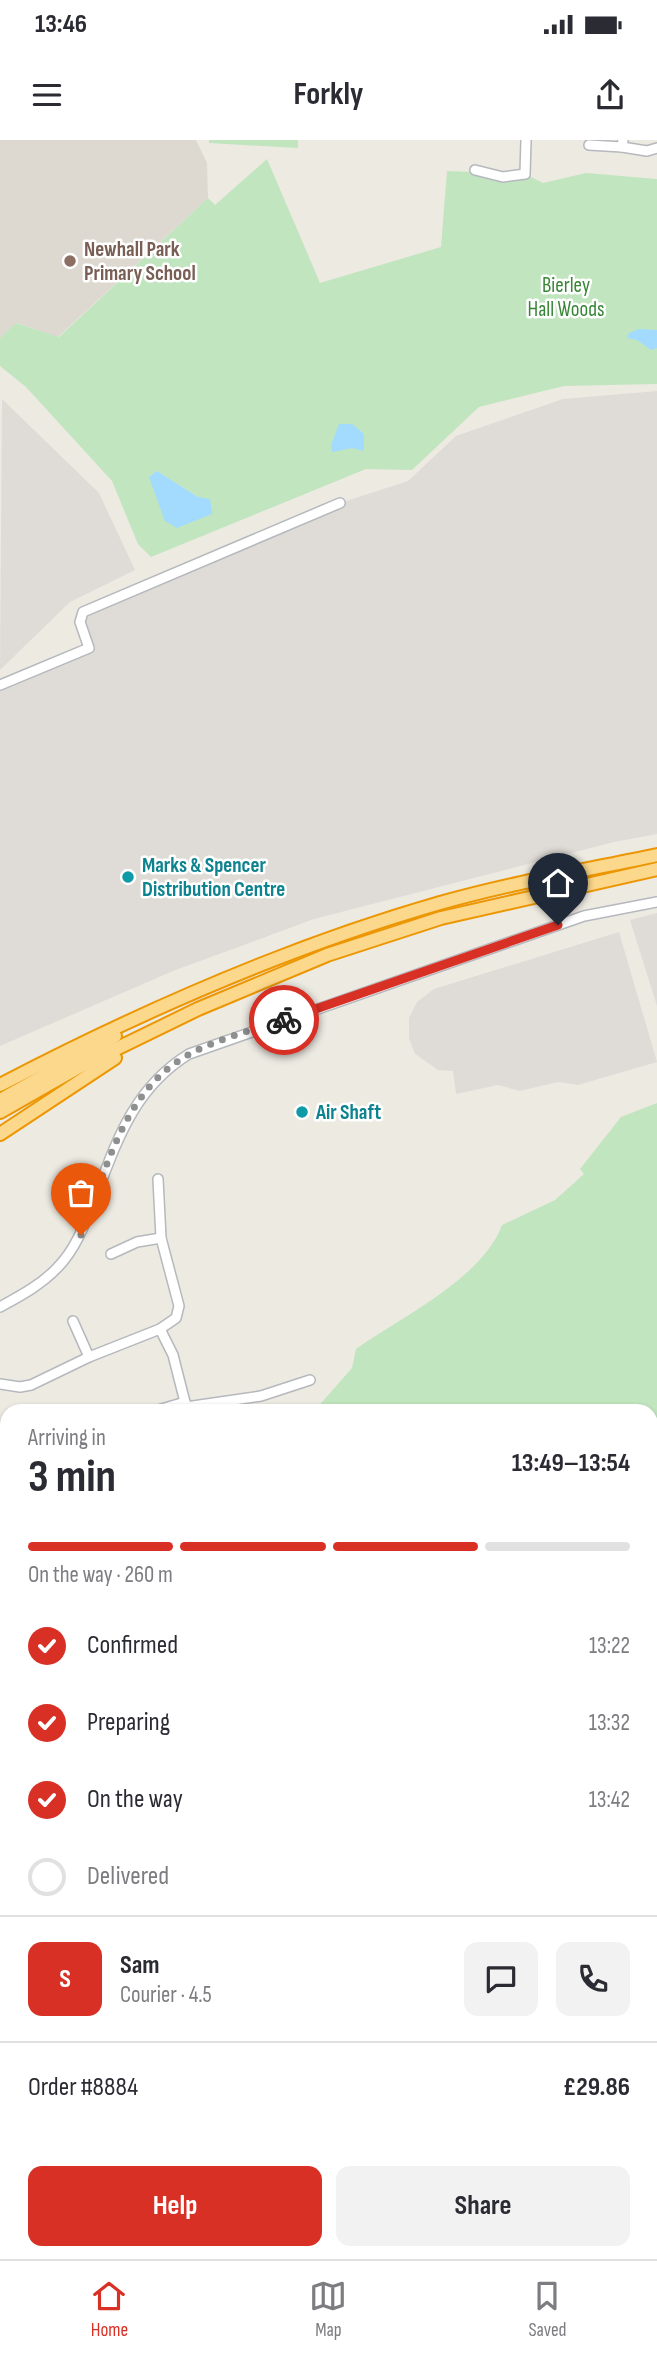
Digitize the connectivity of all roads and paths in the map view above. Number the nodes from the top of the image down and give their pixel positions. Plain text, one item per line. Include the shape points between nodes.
1 (526, 140) edge
2 (622, 143) edge
3 (589, 145) dead end
4 (657, 148) edge
5 (475, 170) dead end
6 (340, 503) dead end
7 (0, 685) edge
8 (657, 855) edge
9 (657, 869) edge
10 (657, 902) edge
11 (185, 996) junction
12 (141, 1039) junction
13 (0, 1085) edge
14 (0, 1100) edge
15 (0, 1112) edge
16 (0, 1134) edge
17 (158, 1179) dead end
18 (161, 1238) junction
19 (111, 1254) dead end
20 (0, 1307) edge
21 (73, 1321) dead end
22 (160, 1329) junction
23 (89, 1357) junction
24 (310, 1380) dead end
25 (0, 1384) edge
26 (185, 1404) edge
27 (206, 1404) edge

1 - 5 street via 524,174 503,177
2 - 3 street
2 - 4 street via 648,151
6 - 7 street via 83,612 79,622 89,648
8 - 11 highway via 440,903 325,940
9 - 12 highway via 491,905 386,934 272,976
10 - 20 street via 584,916 189,1054 164,1071 134,1106 81,1235 58,1267
11 - 13 highway
11 - 14 highway
12 - 15 highway
12 - 16 highway
17 - 18 street
18 - 19 street via 137,1242
18 - 22 street via 179,1306 176,1318
21 - 23 street
22 - 23 street
22 - 26 street via 173,1355
23 - 25 street via 31,1385
24 - 27 street via 261,1396

